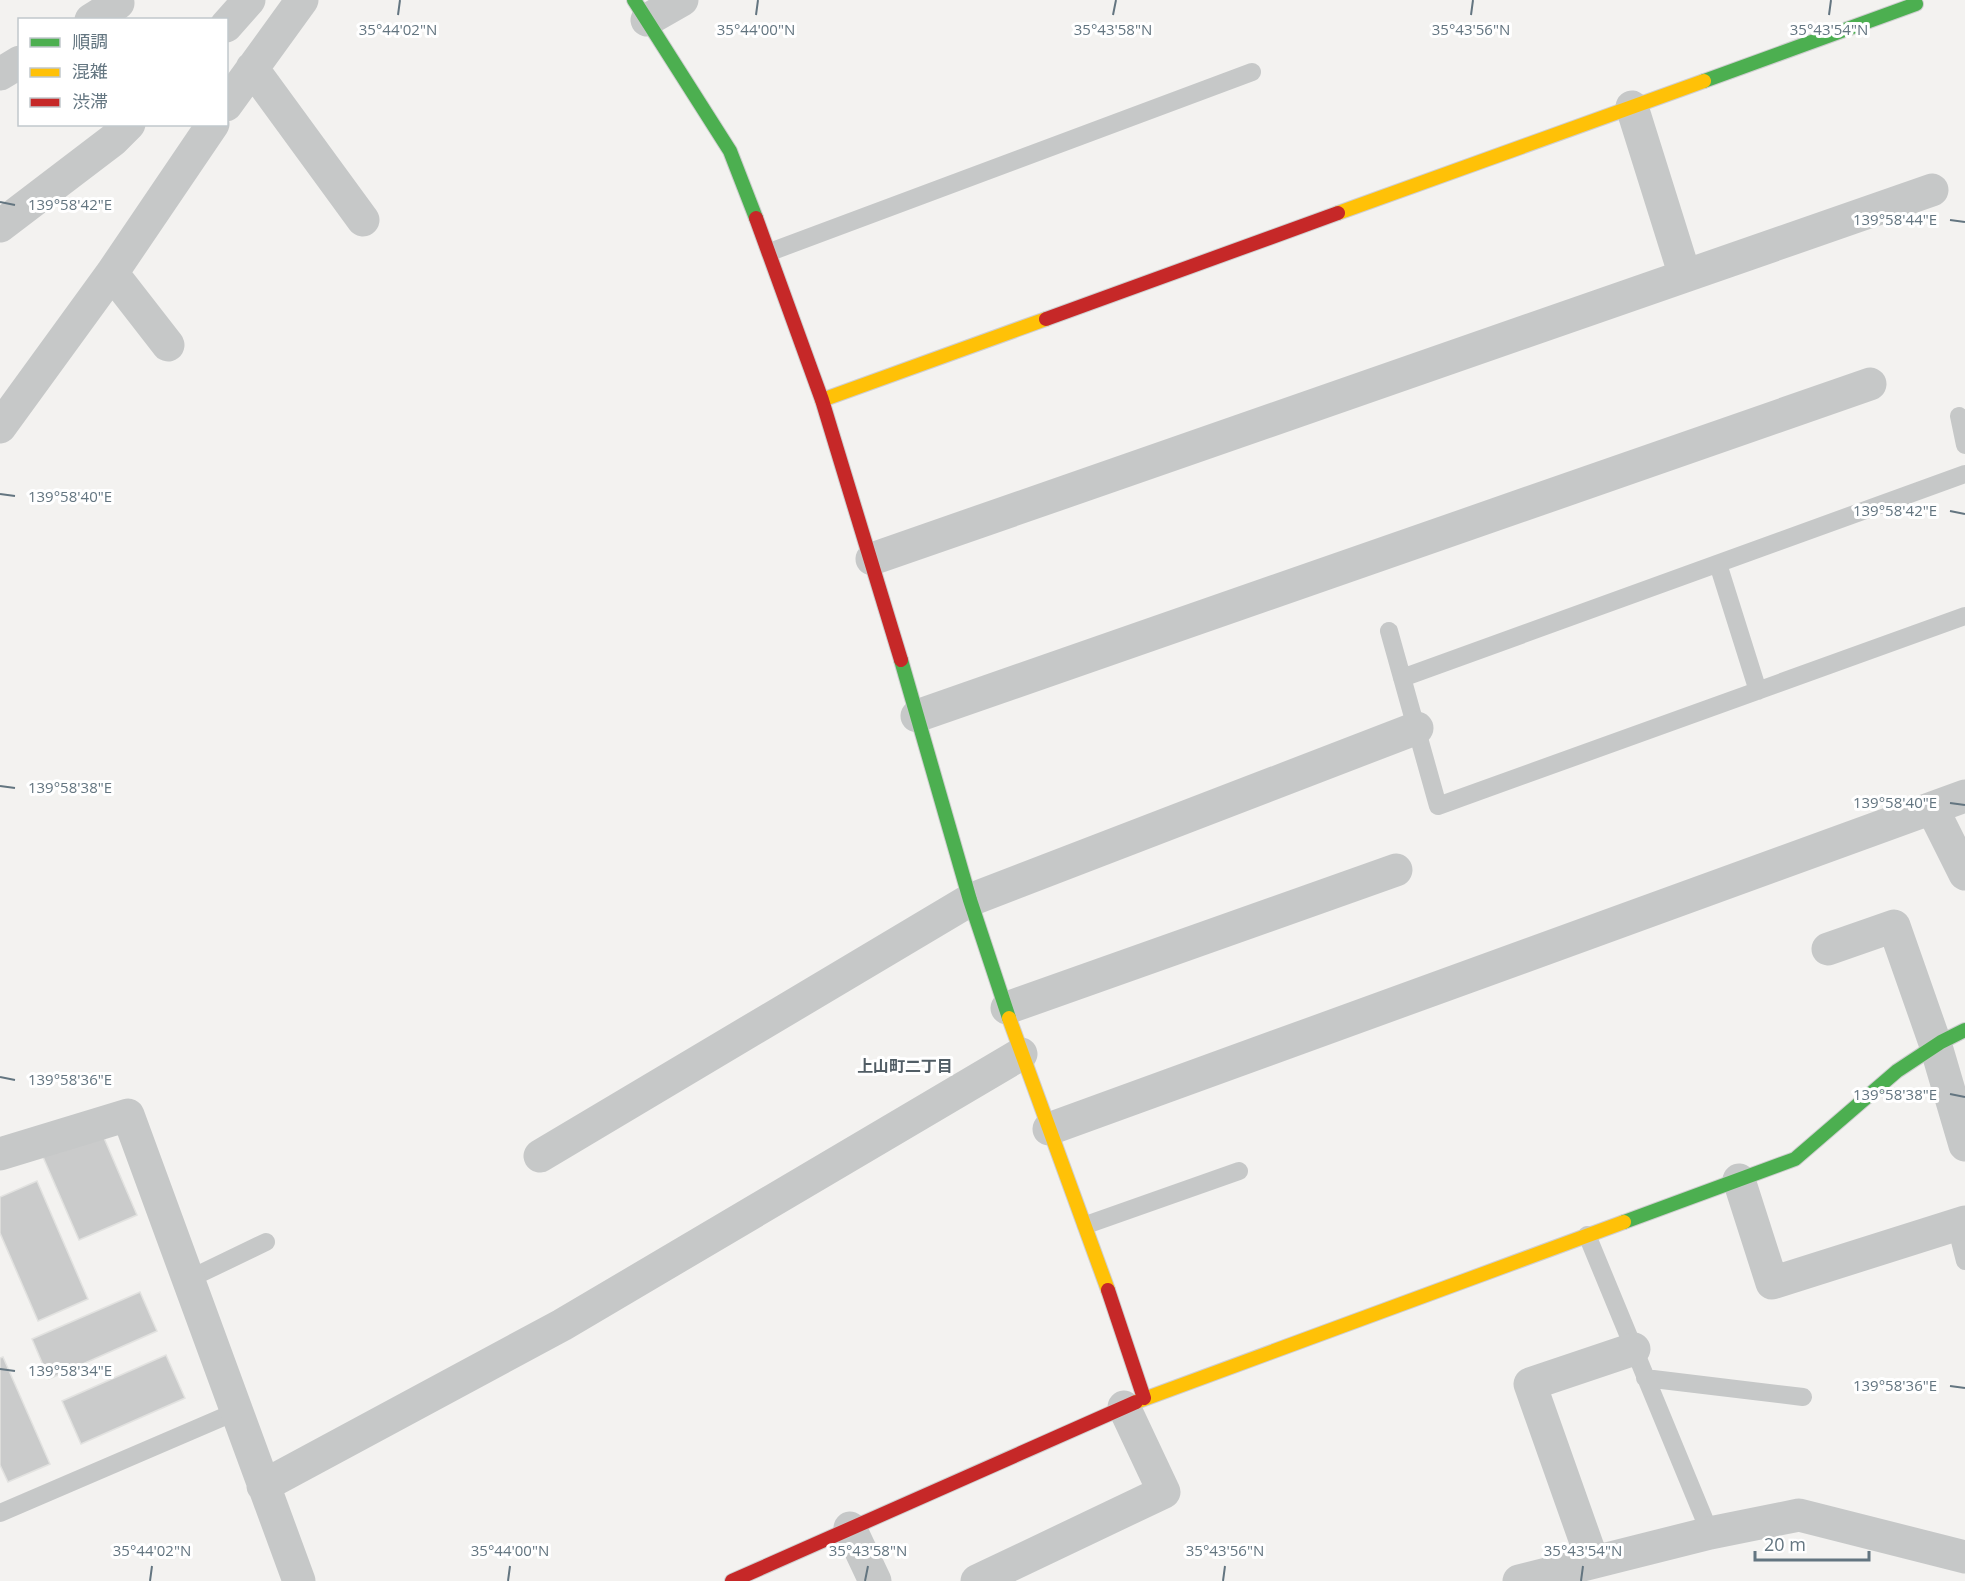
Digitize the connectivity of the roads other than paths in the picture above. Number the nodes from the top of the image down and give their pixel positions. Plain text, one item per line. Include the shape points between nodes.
1 (249, 0) edge
2 (302, 0) edge
3 (682, 0) edge
4 (1916, 4) dead end
5 (640, 10) edge
6 (228, 24) edge
7 (18, 63) edge
8 (252, 68) junction
9 (1252, 72) dead end
10 (0, 74) edge
11 (228, 102) edge
12 (1632, 107) junction
13 (127, 126) edge
14 (212, 126) edge
15 (1932, 190) dead end
16 (363, 220) dead end
17 (0, 226) edge
18 (770, 252) junction
19 (112, 273) junction
20 (1685, 276) junction
21 (168, 345) dead end
22 (1870, 384) dead end
23 (822, 400) junction
24 (1959, 416) dead end
25 (0, 427) edge
26 (1965, 445) edge
27 (1965, 474) edge
28 (872, 560) junction
29 (1718, 564) junction
30 (1965, 616) edge
31 (1389, 631) dead end
32 (1402, 678) junction
33 (1758, 691) junction
34 (917, 716) junction
35 (1417, 728) junction
36 (1965, 796) edge
37 (1932, 808) junction
38 (1396, 870) dead end
39 (1965, 874) edge
40 (970, 900) junction
41 (1828, 949) dead end
42 (1007, 1008) junction
43 (1965, 1030) edge
44 (1935, 1043) junction
45 (1021, 1054) junction
46 (1049, 1129) junction
47 (1965, 1145) edge
48 (0, 1154) edge
49 (540, 1156) dead end
50 (1239, 1172) dead end
51 (1738, 1180) junction
52 (1960, 1223) edge
53 (1086, 1226) junction
54 (1587, 1236) junction
55 (266, 1242) dead end
56 (1965, 1261) edge
57 (186, 1280) junction
58 (1640, 1364) junction
59 (1803, 1397) dead end
60 (1134, 1402) junction
61 (235, 1412) junction
62 (263, 1486) junction
63 (0, 1513) edge
64 (850, 1528) junction
65 (1710, 1533) junction
66 (1965, 1557) edge
67 (1593, 1562) junction
68 (298, 1581) edge
69 (732, 1581) edge
70 (875, 1581) edge
71 (977, 1581) edge
72 (1519, 1581) edge

1 - 6 street
2 - 8 street
3 - 5 street
4 - 12 street
5 - 18 street via 730,151
7 - 10 street
8 - 11 street
8 - 16 street
9 - 18 lane
12 - 20 street
12 - 23 street
13 - 17 street
14 - 19 street
15 - 20 street
18 - 23 street
19 - 21 street
19 - 25 street
20 - 28 street
22 - 34 street
23 - 28 street
24 - 26 lane
27 - 29 lane
28 - 34 street
29 - 32 lane
29 - 33 lane
30 - 33 lane
31 - 32 lane
32 - 35 lane
33 - 35 lane via 1438,806
34 - 40 street
35 - 40 street
36 - 37 street
37 - 39 street
37 - 46 street
38 - 42 street
40 - 42 street
40 - 49 street
41 - 44 street via 1894,926
42 - 45 street
43 - 44 street
44 - 47 street
44 - 51 street via 1795,1159
45 - 46 street
45 - 62 street via 562,1325
46 - 53 street
48 - 57 street via 128,1115
50 - 53 lane
51 - 52 street via 1772,1283
51 - 54 street
52 - 56 lane
53 - 60 street
54 - 58 lane
54 - 60 street
55 - 57 lane
57 - 61 street
58 - 59 lane
58 - 65 lane
58 - 67 street via 1530,1384
60 - 64 street
60 - 71 street via 1164,1492
61 - 62 street
61 - 63 lane
62 - 68 street
64 - 69 street
64 - 70 street
65 - 66 street via 1799,1515
65 - 67 street
67 - 72 street

